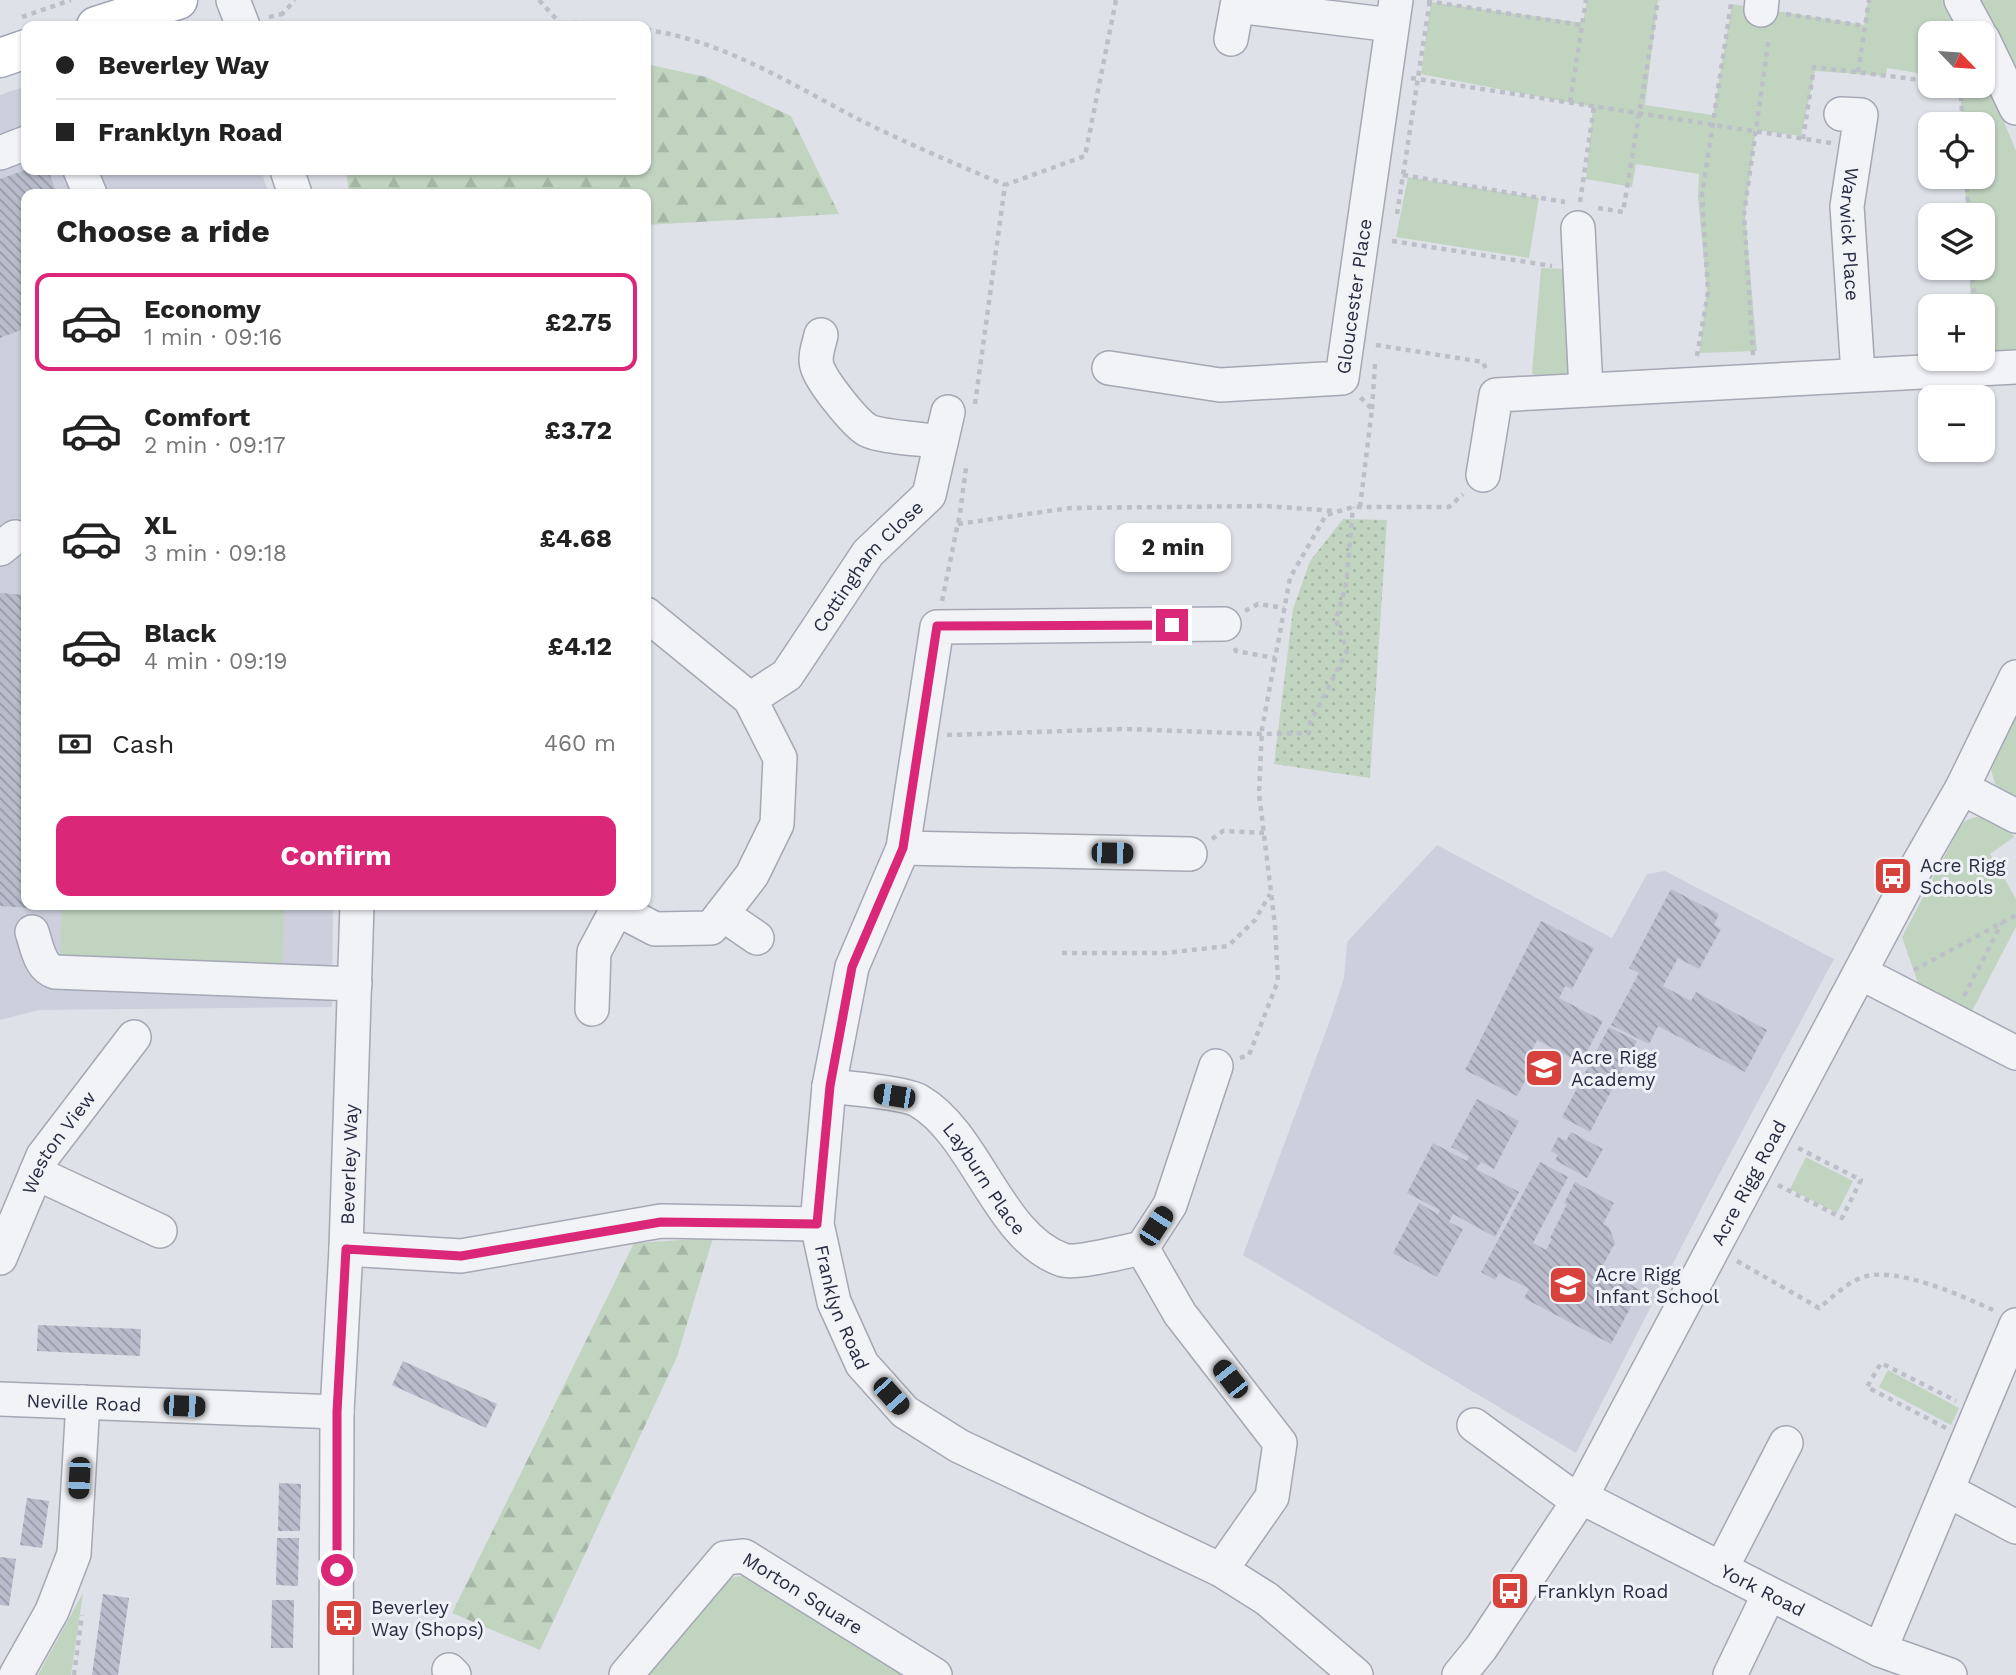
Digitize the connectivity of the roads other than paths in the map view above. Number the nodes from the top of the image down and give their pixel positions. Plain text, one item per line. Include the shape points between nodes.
1 (178, 0) edge
2 (233, 0) edge
3 (1961, 0) edge
4 (1394, 13) edge
5 (112, 21) edge
6 (241, 21) edge
7 (1972, 21) edge
8 (19, 35) edge
9 (1231, 39) dead end
10 (0, 58) edge
11 (1995, 64) edge
12 (2016, 108) edge
13 (1841, 114) dead end
14 (21, 145) edge
15 (0, 153) edge
16 (1579, 216) road end
17 (821, 335) dead end
18 (2016, 367) edge
19 (1109, 368) dead end
20 (1858, 374) junction
21 (1586, 390) junction
22 (1483, 475) road end
23 (651, 618) edge
24 (1224, 624) road end
25 (2016, 677) edge
26 (750, 699) junction
27 (1962, 788) junction
28 (2016, 816) edge
29 (903, 848) junction
30 (1190, 854) road end
31 (357, 910) edge
32 (615, 910) edge
33 (622, 910) edge
34 (722, 914) junction
35 (32, 932) dead end
36 (757, 938) dead end
37 (1873, 979) junction
38 (355, 984) junction
39 (592, 1009) dead end
40 (134, 1037) dead end
41 (2016, 1053) edge
42 (1216, 1066) road end
43 (830, 1086) junction
44 (36, 1173) junction
45 (817, 1224) junction
46 (160, 1231) dead end
47 (1142, 1248) junction
48 (346, 1249) junction
49 (0, 1258) edge
50 (2010, 1320) edge
51 (0, 1399) edge
52 (83, 1402) junction
53 (337, 1412) junction
54 (1474, 1425) dead end
55 (1786, 1443) dead end
56 (1947, 1490) junction
57 (1581, 1497) junction
58 (2016, 1527) edge
59 (1721, 1569) junction
60 (1221, 1570) junction
61 (1769, 1594) junction
62 (1880, 1650) junction
63 (16, 1675) edge
64 (336, 1675) edge
65 (626, 1675) edge
66 (935, 1675) edge
67 (1356, 1675) edge
68 (1459, 1675) edge
69 (1730, 1675) edge
70 (1950, 1675) edge

1 - 5 main road
2 - 6 street
3 - 7 street
4 - 9 street, Gloucester Place via 1237,6
4 - 19 street, Gloucester Place via 1342,378 1220,385
8 - 10 main road
11 - 12 street
13 - 20 street, Warwick Place via 1861,115 1847,206
14 - 15 street
16 - 21 street
17 - 26 street, Cottingham Close via 816,366 867,430 958,430 929,495 868,553 787,675
18 - 20 street
20 - 21 street
21 - 22 street via 1496,395
23 - 26 street
24 - 29 street, Franklyn Road via 937,626
25 - 27 street, Acre Rigg Road
26 - 34 street via 780,758 777,824 752,875
27 - 28 street
27 - 37 street, Acre Rigg Road via 1908,882
29 - 30 street
29 - 43 street, Franklyn Road via 852,967
31 - 38 street, Beverley Way
32 - 39 street via 594,952
33 - 34 street via 655,929 711,928
34 - 36 street
35 - 38 street via 43,964 55,972
37 - 41 street
37 - 57 street, Acre Rigg Road via 1773,1136
38 - 48 street, Beverley Way
40 - 44 street, Weston View via 43,1156
42 - 47 street via 1170,1205
43 - 45 street, Franklyn Road
43 - 47 street, Layburn Place via 916,1099 940,1116 1028,1241 1065,1261
44 - 46 street
44 - 49 street, Weston View
45 - 48 street via 661,1222 461,1256
45 - 60 street, Franklyn Road via 834,1303 862,1364 905,1412 960,1446
47 - 60 street via 1180,1314 1280,1443 1272,1497
48 - 53 street, Beverley Way
50 - 56 street
51 - 52 street, Neville Road
52 - 53 street, Neville Road
52 - 63 street via 74,1554 52,1611
53 - 64 street, Beverley Way
54 - 57 street, York Road via 1564,1491
55 - 59 street
56 - 58 street
56 - 62 street
57 - 59 street, York Road
57 - 68 street, Acre Rigg Road
59 - 61 street, York Road
60 - 67 street, Franklyn Road via 1266,1599
61 - 62 street, York Road
61 - 69 street
62 - 70 street, York Road
65 - 66 street, Morton Square via 725,1559 744,1556

